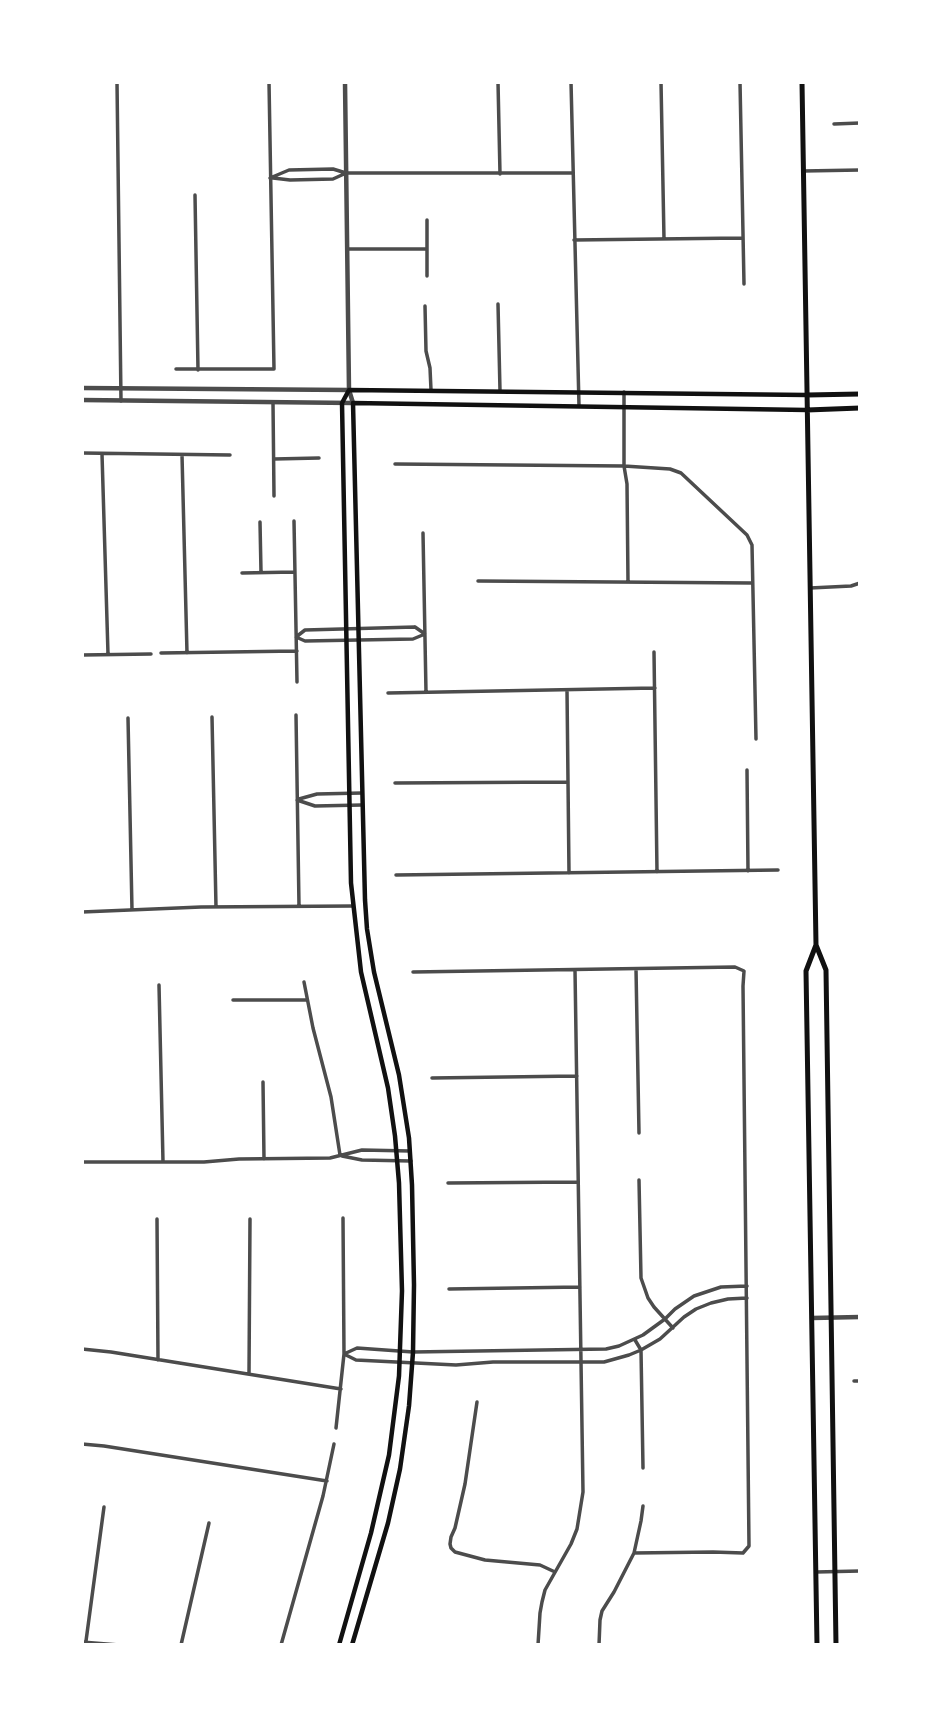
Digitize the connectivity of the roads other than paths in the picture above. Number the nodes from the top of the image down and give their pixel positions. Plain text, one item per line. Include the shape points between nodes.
1 (117, 82) edge
2 (269, 82) edge
3 (345, 82) edge
4 (498, 82) edge
5 (571, 82) edge
6 (661, 82) edge
7 (740, 82) edge
8 (802, 82) edge
9 (860, 123) edge
10 (834, 124) dead end
11 (860, 170) edge
12 (803, 171) junction
13 (346, 173) junction
14 (572, 173) junction
15 (500, 174) junction
16 (270, 178) junction
17 (195, 195) dead end
18 (427, 220) dead end
19 (664, 239) junction
20 (743, 239) junction
21 (574, 240) junction
22 (347, 249) junction
23 (427, 249) junction
24 (427, 276) dead end
25 (744, 284) dead end
26 (498, 304) dead end
27 (425, 306) dead end
28 (176, 369) dead end
29 (198, 370) junction
30 (82, 388) edge
31 (121, 388) junction
32 (349, 390) junction
33 (431, 390) junction
34 (500, 391) junction
35 (579, 392) junction
36 (624, 392) junction
37 (860, 394) edge
38 (807, 395) junction
39 (82, 400) edge
40 (121, 401) junction
41 (273, 402) junction
42 (342, 403) junction
43 (353, 403) junction
44 (579, 406) junction
45 (624, 407) junction
46 (860, 408) edge
47 (807, 410) junction
48 (82, 453) edge
49 (102, 454) junction
50 (182, 455) junction
51 (230, 455) dead end
52 (319, 458) dead end
53 (274, 459) junction
54 (395, 464) dead end
55 (624, 466) junction
56 (274, 496) dead end
57 (294, 521) dead end
58 (260, 522) dead end
59 (423, 533) dead end
60 (295, 572) junction
61 (242, 573) dead end
62 (261, 573) junction
63 (478, 581) dead end
64 (628, 582) junction
65 (753, 583) junction
66 (860, 583) edge
67 (810, 588) junction
68 (346, 629) junction
69 (358, 629) junction
70 (425, 634) junction
71 (296, 637) junction
72 (346, 640) junction
73 (359, 640) junction
74 (297, 651) junction
75 (654, 652) dead end
76 (161, 653) dead end
77 (187, 653) junction
78 (108, 654) junction
79 (151, 654) dead end
80 (82, 655) edge
81 (297, 682) dead end
82 (654, 688) junction
83 (567, 690) junction
84 (388, 693) dead end
85 (426, 693) junction
86 (296, 716) dead end
87 (212, 717) dead end
88 (128, 718) dead end
89 (756, 739) dead end
90 (747, 770) dead end
91 (568, 782) junction
92 (395, 783) dead end
93 (362, 793) junction
94 (349, 794) junction
95 (297, 800) junction
96 (349, 805) junction
97 (362, 805) junction
98 (748, 870) junction
99 (778, 870) dead end
100 (657, 872) junction
101 (569, 873) junction
102 (396, 875) dead end
103 (299, 906) junction
104 (353, 906) junction
105 (216, 907) junction
106 (132, 910) junction
107 (82, 912) edge
108 (816, 945) junction
109 (636, 969) junction
110 (575, 970) junction
111 (412, 972) dead end
112 (304, 982) dead end
113 (159, 985) dead end
114 (233, 1000) dead end
115 (307, 1000) junction
116 (577, 1076) junction
117 (432, 1078) dead end
118 (263, 1082) dead end
119 (639, 1133) dead end
120 (396, 1151) junction
121 (410, 1152) junction
122 (340, 1156) junction
123 (264, 1159) junction
124 (397, 1161) junction
125 (411, 1161) junction
126 (82, 1162) edge
127 (163, 1162) junction
128 (639, 1180) dead end
129 (578, 1182) junction
130 (448, 1184) dead end
131 (343, 1218) dead end
132 (158, 1219) dead end
133 (250, 1219) dead end
134 (747, 1286) junction
135 (580, 1287) junction
136 (449, 1289) dead end
137 (747, 1298) junction
138 (860, 1317) edge
139 (812, 1318) junction
140 (831, 1318) junction
141 (664, 1319) junction
142 (673, 1328) junction
143 (635, 1340) junction
144 (82, 1349) edge
145 (581, 1350) junction
146 (641, 1350) junction
147 (401, 1351) junction
148 (413, 1352) junction
149 (344, 1354) junction
150 (158, 1360) junction
151 (400, 1362) junction
152 (581, 1362) junction
153 (412, 1363) junction
154 (249, 1374) junction
155 (341, 1389) junction
156 (477, 1402) dead end
157 (336, 1429) dead end
158 (82, 1444) edge
159 (334, 1444) dead end
160 (643, 1468) dead end
161 (327, 1481) junction
162 (643, 1506) dead end
163 (104, 1507) dead end
164 (209, 1524) dead end
165 (634, 1553) junction
166 (860, 1571) edge
167 (816, 1572) junction
168 (835, 1572) junction
169 (555, 1573) junction
170 (84, 1642) edge
171 (119, 1645) edge
172 (181, 1645) edge
173 (281, 1645) edge
174 (339, 1645) edge
175 (352, 1645) edge
176 (538, 1645) edge
177 (599, 1645) edge
178 (817, 1645) edge
179 (836, 1645) edge

1 - 31 street
2 - 16 street
3 - 13 street
4 - 15 street
5 - 14 street
6 - 19 street
7 - 20 street
8 - 12 main road
9 - 10 street
11 - 12 street
12 - 38 main road
13 - 15 street
13 - 16 street via 332,179
13 - 16 street via 289,170
13 - 22 street
14 - 15 street
14 - 21 street
16 - 29 street via 274,369
17 - 29 street
18 - 23 street
19 - 20 street
19 - 21 street
20 - 25 street
21 - 35 street
22 - 23 street
22 - 32 street
23 - 24 street
26 - 34 street
27 - 33 street
28 - 29 street
30 - 31 street
31 - 32 street
31 - 40 street
32 - 33 main road
32 - 42 main road
32 - 43 street
33 - 34 main road
34 - 35 main road
35 - 36 main road
35 - 44 street
36 - 38 main road
36 - 45 street
37 - 38 main road
38 - 47 main road
39 - 40 street
40 - 41 street
41 - 42 street
41 - 53 street
42 - 43 street
42 - 68 main road
43 - 44 main road
43 - 69 main road
44 - 45 main road
45 - 47 main road
45 - 55 street
46 - 47 main road
47 - 67 main road
48 - 49 street
49 - 50 street
49 - 78 street
50 - 51 street
50 - 77 street
52 - 53 street
53 - 56 street
54 - 55 street
55 - 64 street
55 - 65 street via 681,473 750,540
57 - 60 street
58 - 62 street
59 - 70 street
60 - 62 street
60 - 71 street
61 - 62 street
63 - 64 street
64 - 65 street
65 - 89 street
66 - 67 street
67 - 108 main road
68 - 69 street
68 - 71 street via 305,630
68 - 72 main road
69 - 70 street via 415,627
69 - 73 main road
70 - 73 street via 413,639
70 - 85 street
71 - 72 street
71 - 74 street
72 - 73 street
72 - 94 main road
73 - 93 main road
74 - 77 street
74 - 81 street
75 - 82 street
76 - 77 street
78 - 79 street
78 - 80 street
82 - 83 street
82 - 100 street
83 - 85 street
83 - 91 street
84 - 85 street
86 - 95 street
87 - 105 street
88 - 106 street
90 - 98 street
91 - 92 street
91 - 101 street
93 - 94 street
93 - 97 main road
94 - 95 street via 317,794
94 - 96 main road
95 - 96 street via 316,806
95 - 103 street
96 - 97 street
96 - 104 main road
97 - 121 main road via 367,929 399,1075
98 - 99 street
98 - 100 street
100 - 101 street
101 - 102 street
103 - 104 street
103 - 105 street
104 - 120 main road via 360,972 388,1088
105 - 106 street
106 - 107 street
108 - 139 main road via 806,971
108 - 140 main road via 826,970
109 - 110 street
109 - 119 street
109 - 134 street via 735,967 744,971
110 - 111 street
110 - 116 street
112 - 115 street
113 - 127 street
114 - 115 street
115 - 122 street
116 - 117 street
116 - 129 street
118 - 123 street
120 - 121 street
120 - 122 street via 362,1150
120 - 124 main road
121 - 125 main road
122 - 123 street
122 - 124 street
123 - 127 street
124 - 125 street
124 - 147 main road
125 - 148 main road
126 - 127 street
128 - 141 street via 641,1278 648,1298
129 - 130 street
129 - 135 street
131 - 149 street
132 - 150 street
133 - 154 street
134 - 137 street
134 - 141 street via 707,1291
135 - 136 street
135 - 145 street
137 - 142 street via 710,1303
137 - 165 street via 749,1546 743,1553
138 - 140 street
139 - 140 street
139 - 167 main road
140 - 168 main road
141 - 142 street
141 - 143 street
142 - 146 street
143 - 145 street via 606,1349
143 - 146 street
144 - 150 street
145 - 148 street
145 - 152 street
146 - 152 street via 604,1362
146 - 160 street
147 - 148 street
147 - 149 street via 357,1348
147 - 151 main road
148 - 153 main road
149 - 151 street via 356,1360
149 - 155 street
150 - 154 street
151 - 153 street
151 - 174 main road via 382,1491
152 - 153 street
152 - 169 street via 582,1505 574,1536
153 - 175 main road via 394,1495
154 - 155 street
155 - 157 street
156 - 169 street via 450,1544 455,1552 540,1565
158 - 161 street
159 - 161 street
161 - 173 street
162 - 165 street
163 - 170 street
164 - 172 street
165 - 177 street via 602,1611
166 - 168 street
167 - 168 street
167 - 178 main road
168 - 179 main road
169 - 176 street via 542,1602
170 - 171 street

